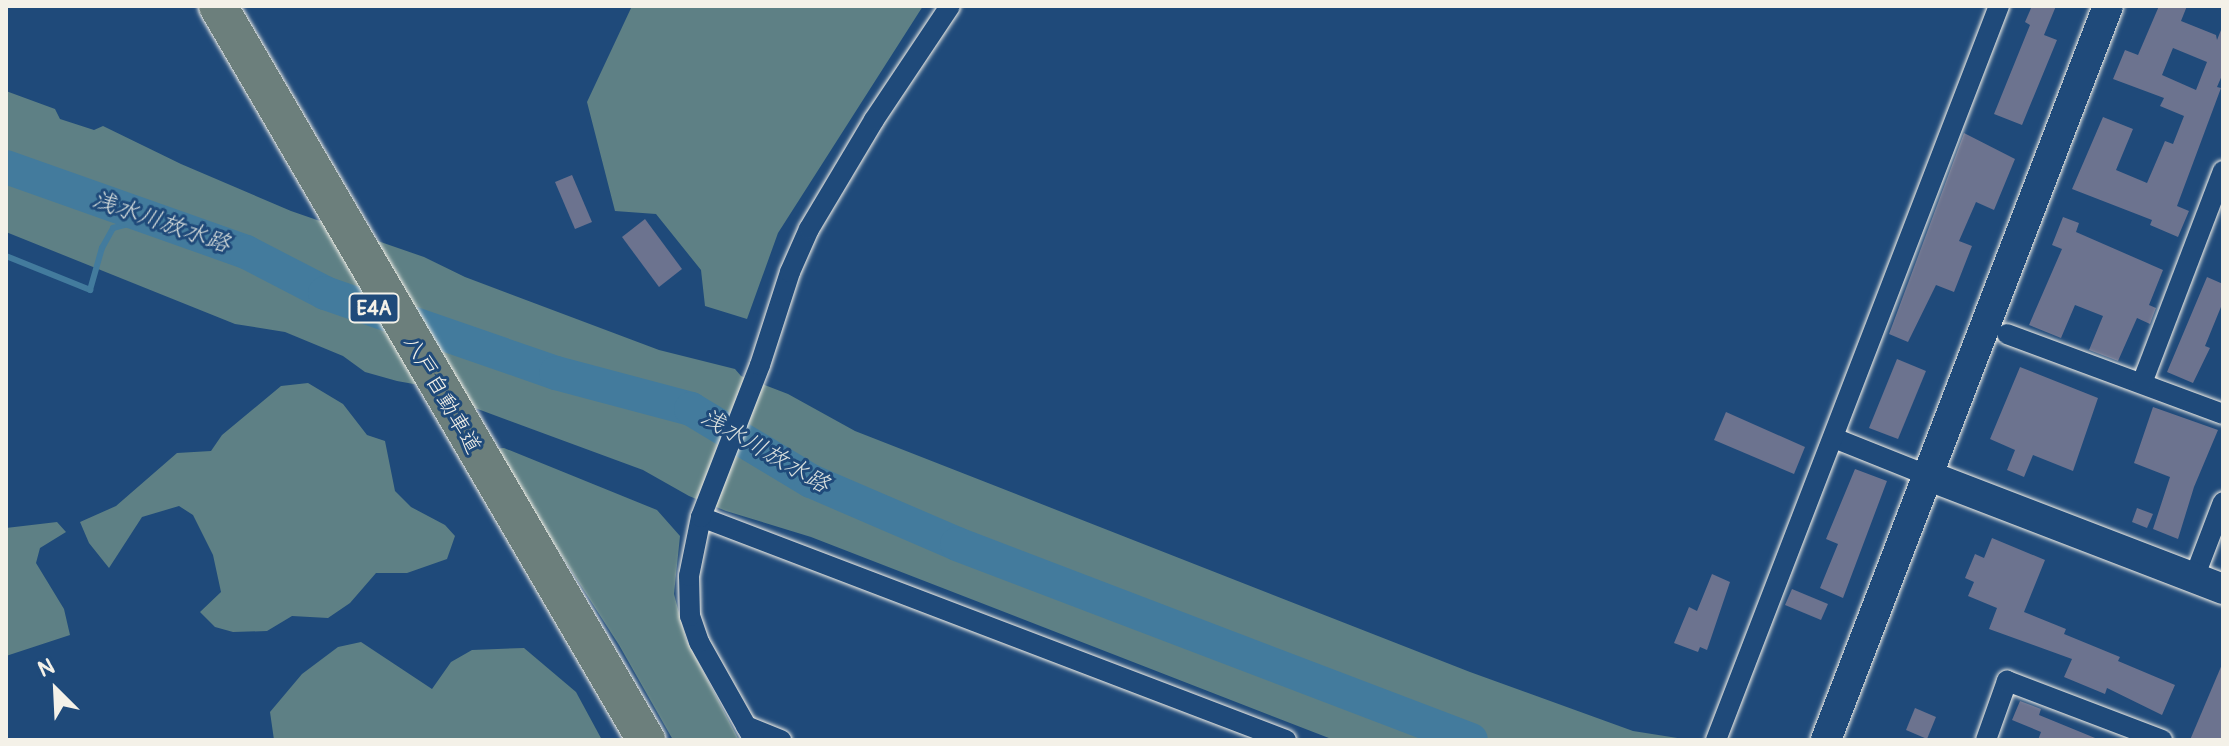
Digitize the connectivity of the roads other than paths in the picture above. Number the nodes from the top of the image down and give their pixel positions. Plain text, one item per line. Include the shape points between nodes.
1 (203, 6) edge
2 (218, 6) edge
3 (950, 6) edge
4 (1999, 6) edge
5 (2108, 6) edge
6 (291, 150) junction
7 (2223, 171) edge
8 (2007, 334) dead end
9 (2142, 383) junction
10 (2223, 414) edge
11 (1834, 438) junction
12 (471, 458) junction
13 (1929, 476) junction
14 (2223, 502) edge
15 (701, 517) junction
16 (2194, 578) junction
17 (2223, 589) edge
18 (750, 733) edge
19 (630, 740) edge
20 (646, 740) edge
21 (781, 740) edge
22 (1286, 740) edge
23 (1716, 740) edge
24 (1826, 740) edge
25 (1986, 740) edge
26 (2162, 740) edge

1 - 6 highway, 八戸自動車道 / E4A
2 - 6 highway, 八戸自動車道 / E4A
3 - 15 street via 809,229
4 - 11 street
5 - 13 street
6 - 12 highway, 八戸自動車道 / E4A
7 - 9 street
8 - 9 street
9 - 10 street
11 - 13 street
11 - 23 street
12 - 19 highway, 八戸自動車道 / E4A
12 - 20 highway, 八戸自動車道 / E4A
13 - 16 street
13 - 24 street
14 - 16 street
15 - 18 street via 689,576 690,616
15 - 22 street
16 - 17 street
18 - 21 street
25 - 26 street via 2007,681

